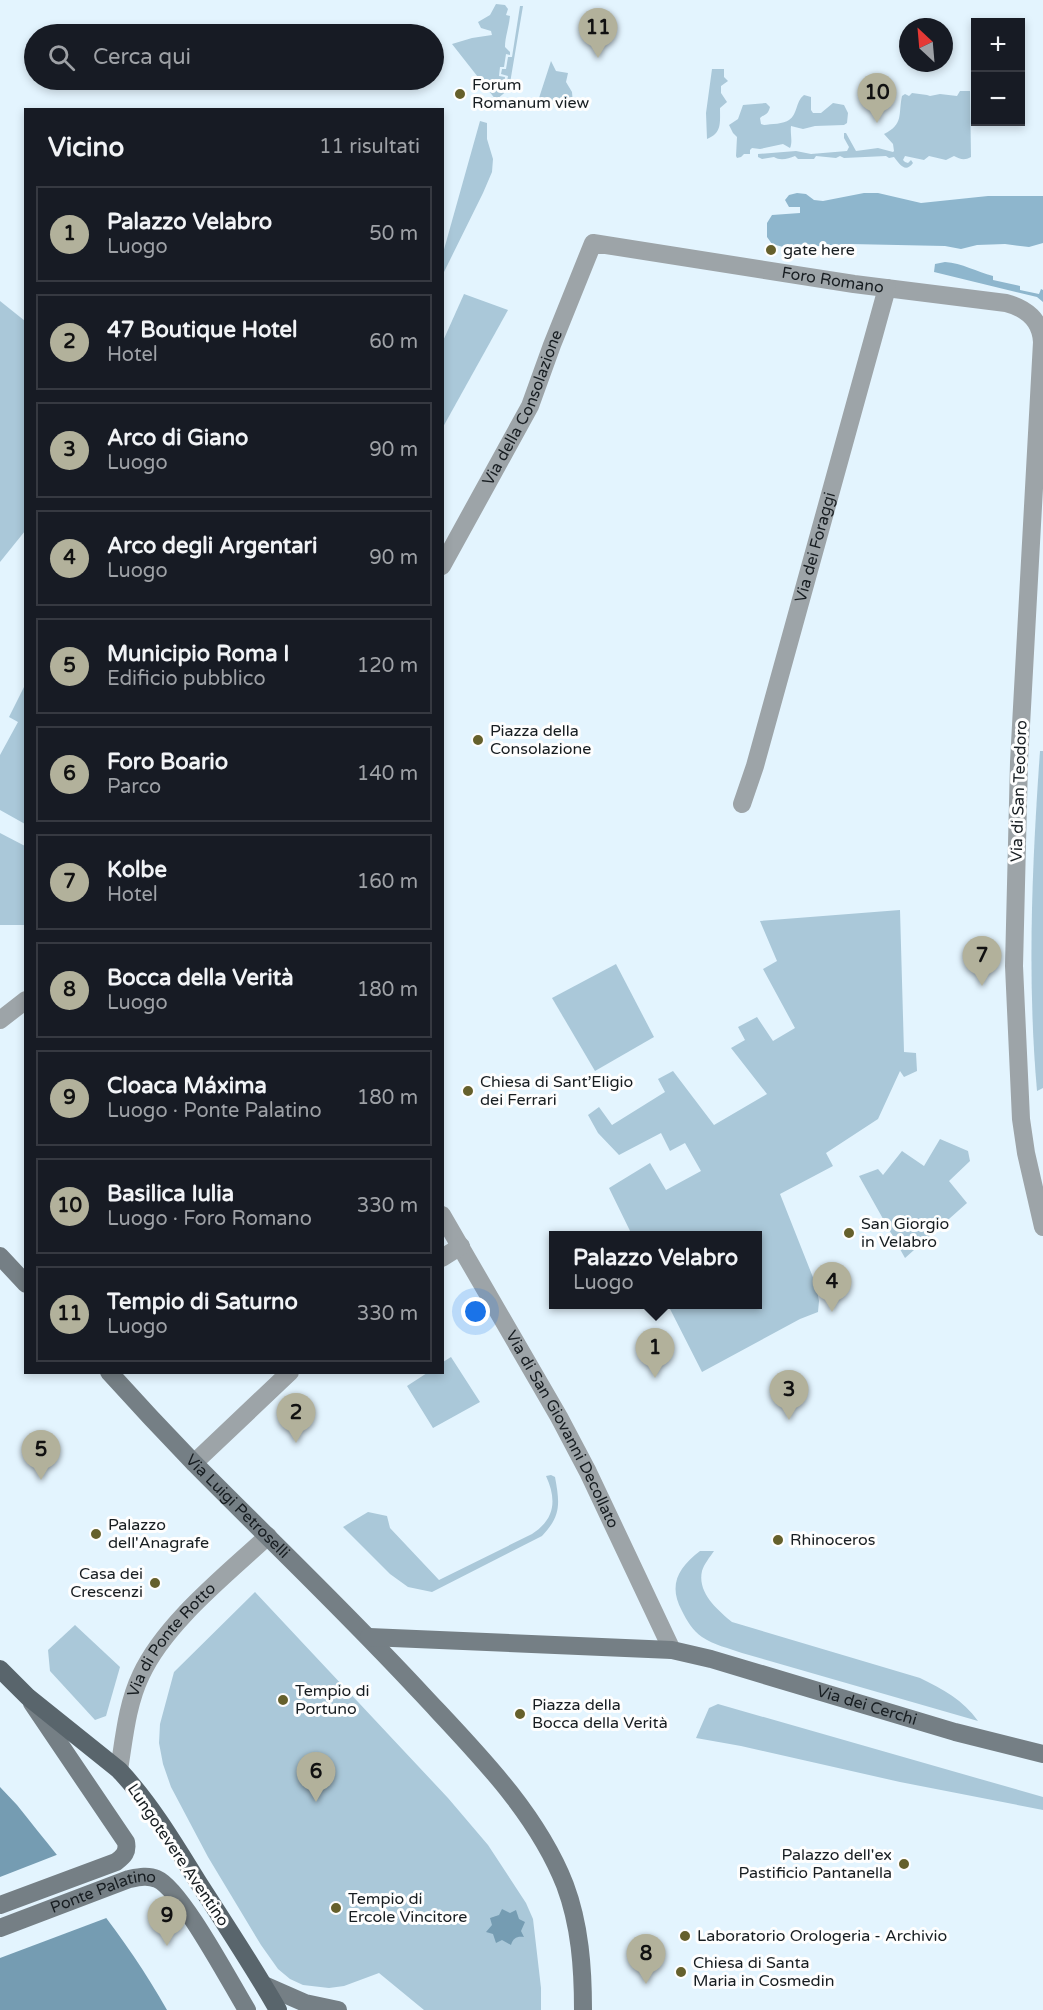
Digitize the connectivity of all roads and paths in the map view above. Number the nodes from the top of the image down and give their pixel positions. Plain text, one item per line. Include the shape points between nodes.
1 (593, 243) joint
2 (887, 288) junction
3 (1041, 354) joint
4 (444, 562) edge
5 (742, 804) dead end
6 (24, 1002) edge
7 (0, 1020) edge
8 (444, 1218) edge
9 (1043, 1227) edge
10 (461, 1246) junction
11 (0, 1256) edge
12 (444, 1257) edge
13 (24, 1282) edge
14 (111, 1374) edge
15 (288, 1374) edge
16 (194, 1462) junction
17 (268, 1536) junction
18 (369, 1637) junction
19 (672, 1650) junction
20 (0, 1669) edge
21 (28, 1696) junction
22 (1043, 1754) edge
23 (119, 1770) junction
24 (0, 1905) edge
25 (0, 1928) edge
26 (264, 1985) junction
27 (247, 2010) edge
28 (278, 2010) edge
29 (338, 2010) edge
30 (583, 2010) edge

1 - 2 street, Foro Romano
1 - 4 street, Via della Consolazione via 530,406
2 - 3 street, Foro Romano via 1016,306 1040,327
2 - 5 street, Via dei Foraggi
3 - 9 street, Via di San Teodoro via 1018,781 1014,966 1021,1119
6 - 7 street
8 - 10 street, Via di San Giovanni Decollato
10 - 12 street
10 - 19 street, Via di San Giovanni Decollato via 559,1417
11 - 13 main road
14 - 16 main road, Via Luigi Petroselli
15 - 16 street
16 - 17 main road, Via Luigi Petroselli
17 - 18 main road, Via Luigi Petroselli
17 - 23 street, Via di Ponte Rotto via 186,1614 149,1659 131,1706
18 - 19 main road
18 - 30 main road via 493,1772 547,1851 564,1884 577,1929
19 - 22 main road, Via dei Cerchi
20 - 21 main road, Lungotevere Aventino
21 - 23 main road, Lungotevere Aventino
21 - 24 main road, Ponte Palatino via 127,1849 109,1864
23 - 26 main road, Lungotevere Aventino via 150,1809
25 - 27 main road, Ponte Palatino via 126,1881 151,1877 169,1888
26 - 28 main road, Lungotevere Aventino
26 - 29 main road via 305,2003

